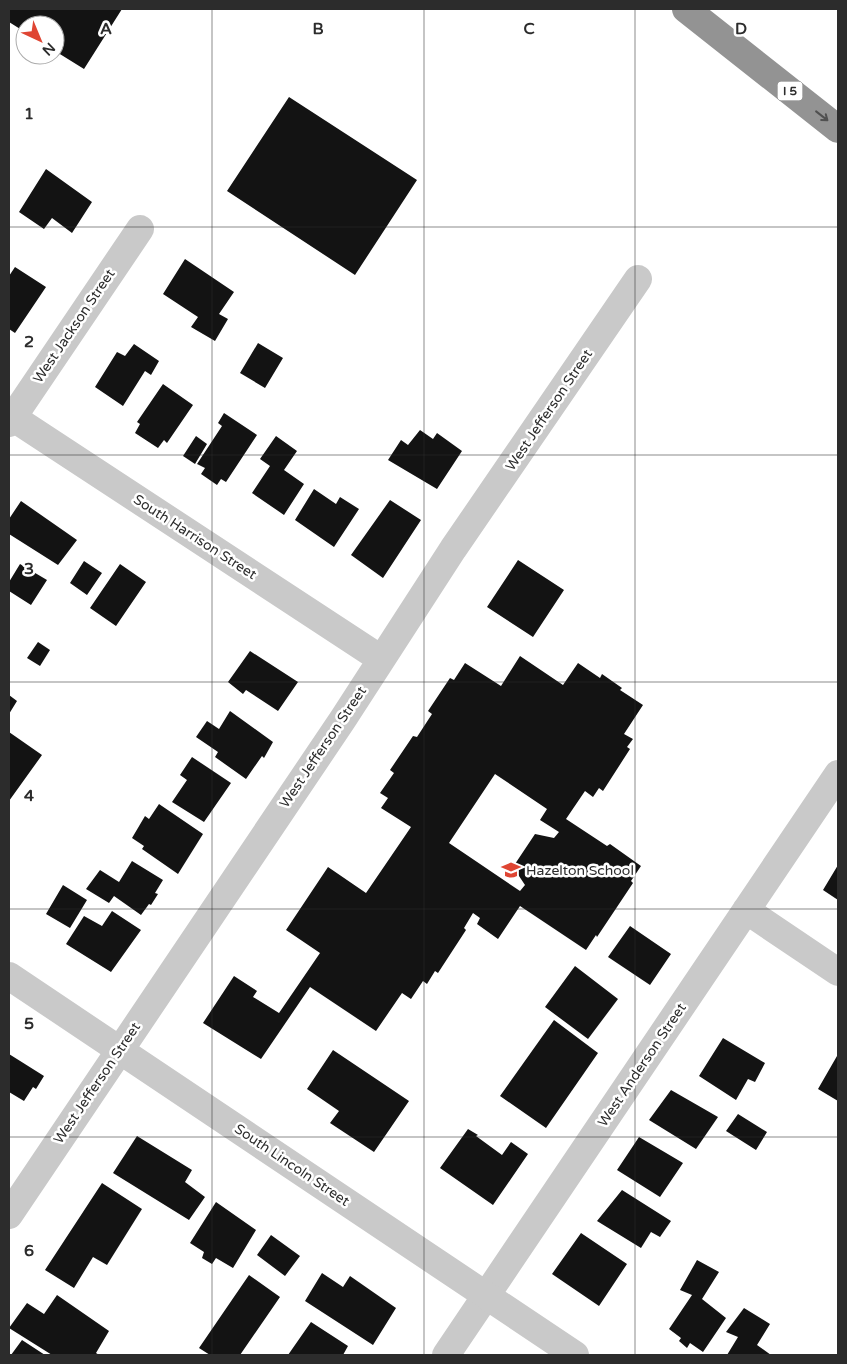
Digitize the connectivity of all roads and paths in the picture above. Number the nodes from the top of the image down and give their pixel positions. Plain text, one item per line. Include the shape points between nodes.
1 (672, 9) edge
2 (686, 9) edge
3 (743, 53) junction
4 (838, 129) edge
5 (140, 229) dead end
6 (638, 279) dead end
7 (10, 418) edge
8 (380, 659) junction
9 (838, 774) edge
10 (746, 910) junction
11 (838, 972) edge
12 (9, 976) edge
13 (119, 1051) junction
14 (9, 1215) edge
15 (486, 1296) junction
16 (446, 1355) edge
17 (574, 1355) edge

1 - 3 highway
2 - 3 highway, I 5
3 -> 4 highway, I 5
5 - 7 street, West Jackson Street
6 - 8 street, West Jefferson Street
7 - 8 street, South Harrison Street
8 - 13 street, West Jefferson Street
9 - 10 street, West Anderson Street
10 - 11 street
10 - 15 street, West Anderson Street
12 - 13 street, South Lincoln Street
13 - 14 street, West Jefferson Street
13 - 15 street, South Lincoln Street
15 - 16 street, West Anderson Street
15 - 17 street, South Lincoln Street

